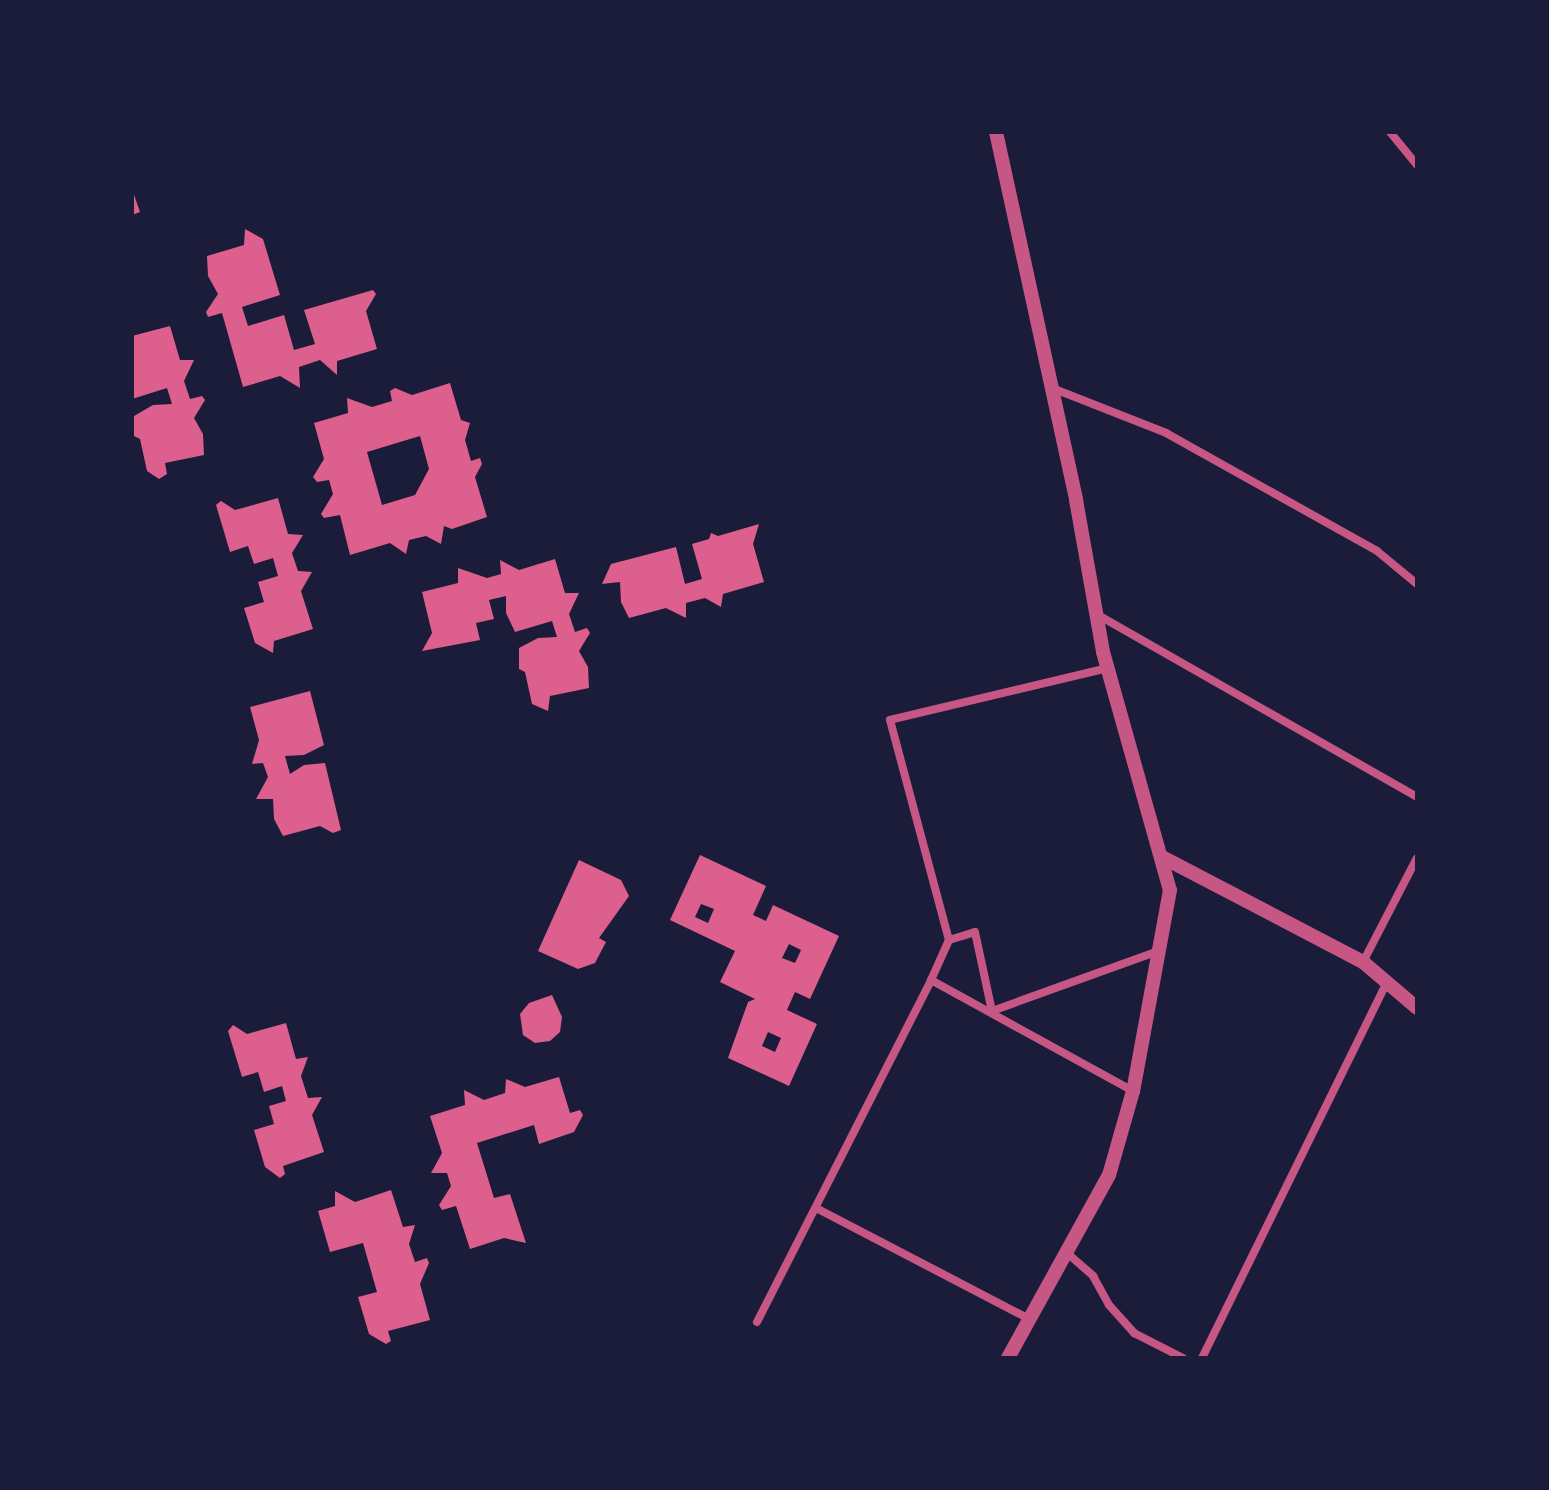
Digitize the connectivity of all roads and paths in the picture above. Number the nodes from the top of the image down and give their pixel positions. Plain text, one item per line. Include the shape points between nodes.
1 (996, 132) edge
2 (1390, 132) edge
3 (1417, 165) edge
4 (1052, 388) junction
5 (1417, 584) edge
6 (1095, 613) junction
7 (1108, 668) junction
8 (1417, 797) edge
9 (1164, 858) junction
10 (1417, 858) edge
11 (949, 940) junction
12 (1156, 952) junction
13 (1363, 962) junction
14 (931, 980) junction
15 (1387, 982) junction
16 (1417, 1008) edge
17 (992, 1011) junction
18 (1133, 1091) junction
19 (816, 1208) junction
20 (1067, 1253) junction
21 (1031, 1320) junction
22 (757, 1322) dead end
23 (1008, 1358) edge
24 (1183, 1358) edge
25 (1202, 1358) edge

1 - 4 street
2 - 3 street
4 - 5 street via 1166,433 1377,551
4 - 6 street
6 - 7 street
6 - 8 street
7 - 9 street
7 - 11 street via 890,720
9 - 12 street via 1170,890
9 - 13 street
10 - 13 street
11 - 14 street
11 - 17 street via 975,932
12 - 17 street
12 - 18 street
13 - 15 street
14 - 17 street
14 - 19 street
15 - 16 street
15 - 25 street
17 - 18 street
18 - 20 street via 1109,1175
19 - 21 street
19 - 22 street
20 - 21 street
20 - 24 street via 1093,1276 1134,1333
21 - 23 street

